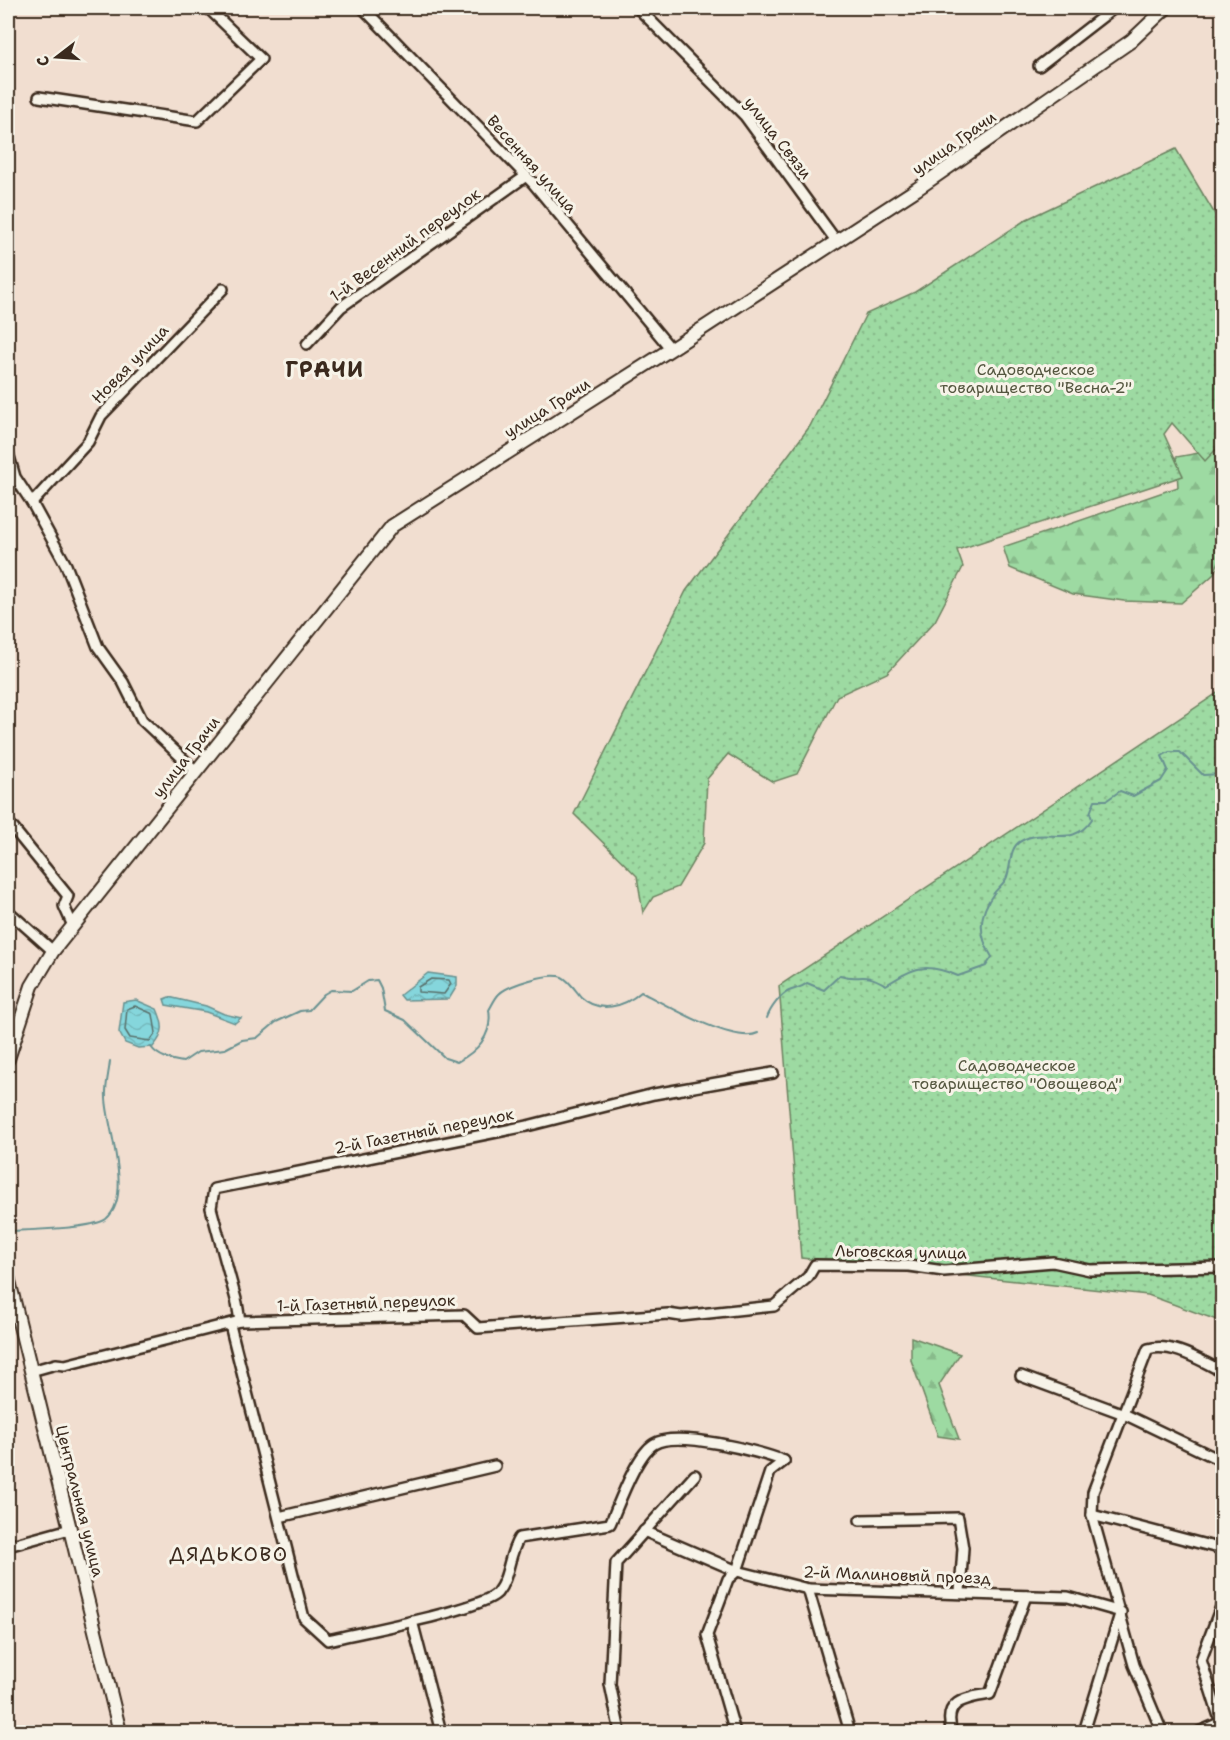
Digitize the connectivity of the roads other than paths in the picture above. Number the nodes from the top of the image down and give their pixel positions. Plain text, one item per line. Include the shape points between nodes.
1 (208, 8) edge
2 (363, 8) edge
3 (638, 8) edge
4 (1114, 8) edge
5 (1166, 8) edge
6 (1039, 66) dead end
7 (39, 97) dead end
8 (526, 176) junction
9 (837, 242) junction
10 (223, 289) dead end
11 (307, 344) dead end
12 (671, 349) junction
13 (8, 453) edge
14 (32, 503) junction
15 (196, 771) junction
16 (8, 822) edge
17 (8, 911) edge
18 (73, 926) junction
19 (53, 951) junction
20 (8, 1059) edge
21 (773, 1073) dead end
22 (1222, 1267) edge
23 (8, 1277) edge
24 (774, 1306) joint
25 (235, 1323) junction
26 (31, 1371) junction
27 (1222, 1371) edge
28 (1021, 1376) dead end
29 (1124, 1414) junction
30 (1222, 1461) edge
31 (495, 1466) dead end
32 (695, 1475) dead end
33 (1092, 1515) junction
34 (279, 1517) junction
35 (860, 1520) dead end
36 (70, 1529) junction
37 (644, 1531) junction
38 (8, 1546) edge
39 (1222, 1549) edge
40 (737, 1571) junction
41 (808, 1589) junction
42 (960, 1592) junction
43 (1026, 1596) junction
44 (1222, 1604) edge
45 (1121, 1612) junction
46 (412, 1622) junction
47 (1222, 1723) edge
48 (120, 1732) edge
49 (441, 1732) edge
50 (620, 1732) edge
51 (735, 1732) edge
52 (849, 1732) edge
53 (952, 1732) edge
54 (1084, 1732) edge
55 (1162, 1732) edge
56 (1199, 1732) edge

1 - 7 street via 261,59 197,122
2 - 8 street, Весенняя улица
3 - 9 street, улица Связи via 745,116
4 - 6 street
5 - 9 street, улица Грачи via 1131,41
8 - 11 street, 1-й Весенний переулок via 341,307
8 - 12 street, Весенняя улица
9 - 12 street, улица Грачи
10 - 14 street, Новая улица via 101,416 88,442
12 - 15 street, улица Грачи via 392,526
13 - 14 street via 15,477
14 - 15 street via 66,565 98,647 123,682 142,720
15 - 18 street, улица Грачи
16 - 18 street via 68,896 64,906
17 - 19 street
18 - 19 street, улица Грачи
19 - 20 street via 32,986
21 - 25 street, 2-й Газетный переулок via 634,1098 527,1126 214,1189 211,1208 237,1303
22 - 24 street, Льговская улица via 1090,1270 1053,1262 944,1271 909,1266 815,1265 808,1277
23 - 26 street, Центральная улица
24 - 25 street, 1-й Газетный переулок via 681,1316 478,1328 464,1315
25 - 26 street, 1-й Газетный переулок
25 - 34 street
26 - 36 street, Центральная улица
27 - 29 street via 1169,1348 1148,1349
28 - 29 street
29 - 30 street
29 - 33 street via 1093,1492
31 - 34 street
32 - 37 street
33 - 39 street
33 - 45 street
34 - 46 street via 304,1618 328,1640
35 - 42 street via 958,1518 963,1548
36 - 38 street
36 - 48 street, Центральная улица
37 - 40 street, 2-й Малиновый проезд
37 - 50 street via 616,1563 610,1684
40 - 41 street, 2-й Малиновый проезд
40 - 46 street via 770,1472 784,1461 722,1444 665,1440 652,1444 633,1471 610,1524 519,1538 512,1548 505,1579 495,1594
40 - 51 street via 728,1580 706,1635
41 - 42 street, 2-й Малиновый проезд
41 - 52 street
42 - 43 street, 2-й Малиновый проезд
43 - 45 street, 2-й Малиновый проезд via 1068,1597
43 - 53 street via 990,1694 963,1699 951,1710 948,1720
44 - 47 street via 1201,1660
45 - 54 street
45 - 55 street via 1134,1665
46 - 49 street
47 - 56 street

